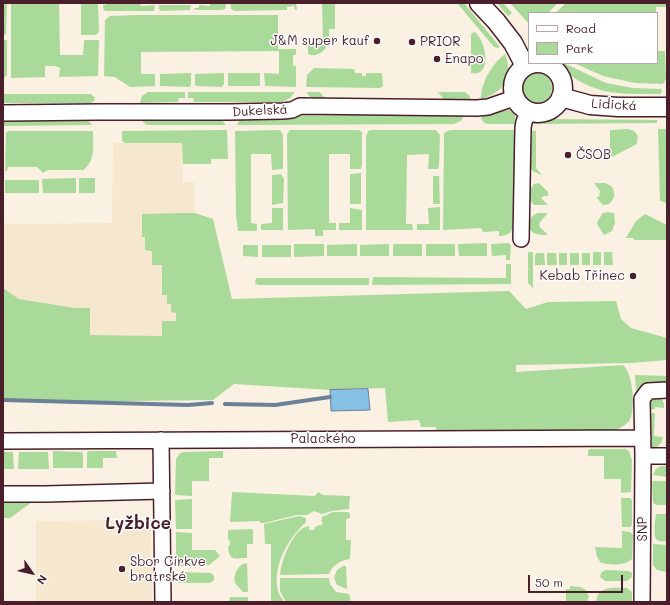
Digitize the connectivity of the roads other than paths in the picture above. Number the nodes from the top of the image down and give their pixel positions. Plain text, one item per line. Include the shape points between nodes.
1 (479, 3) edge
2 (531, 64) edge
3 (545, 64) edge
4 (525, 66) junction
5 (561, 97) junction
6 (514, 98) junction
7 (667, 107) edge
8 (528, 112) junction
9 (3, 113) edge
10 (521, 239) dead end
11 (667, 390) edge
12 (643, 438) junction
13 (161, 440) junction
14 (3, 441) edge
15 (643, 456) junction
16 (667, 456) edge
17 (162, 491) junction
18 (3, 494) edge
19 (163, 602) edge
20 (642, 602) edge

1 - 4 street via 513,43
2 - 4 street
3 - 5 street via 551,66 562,80
4 - 6 street via 515,76
5 - 7 street, Lidická via 590,105
5 - 8 street via 551,110 536,114
6 - 8 street
6 - 9 street, Dukelská via 488,107 476,108 300,106 283,111
8 - 10 street via 523,128
11 - 12 street, SNP via 648,391 642,399
12 - 13 street, Palackého
12 - 15 street, SNP
13 - 14 street, Palackého
13 - 17 street
15 - 16 street
15 - 20 street, SNP
17 - 18 street
17 - 19 street

